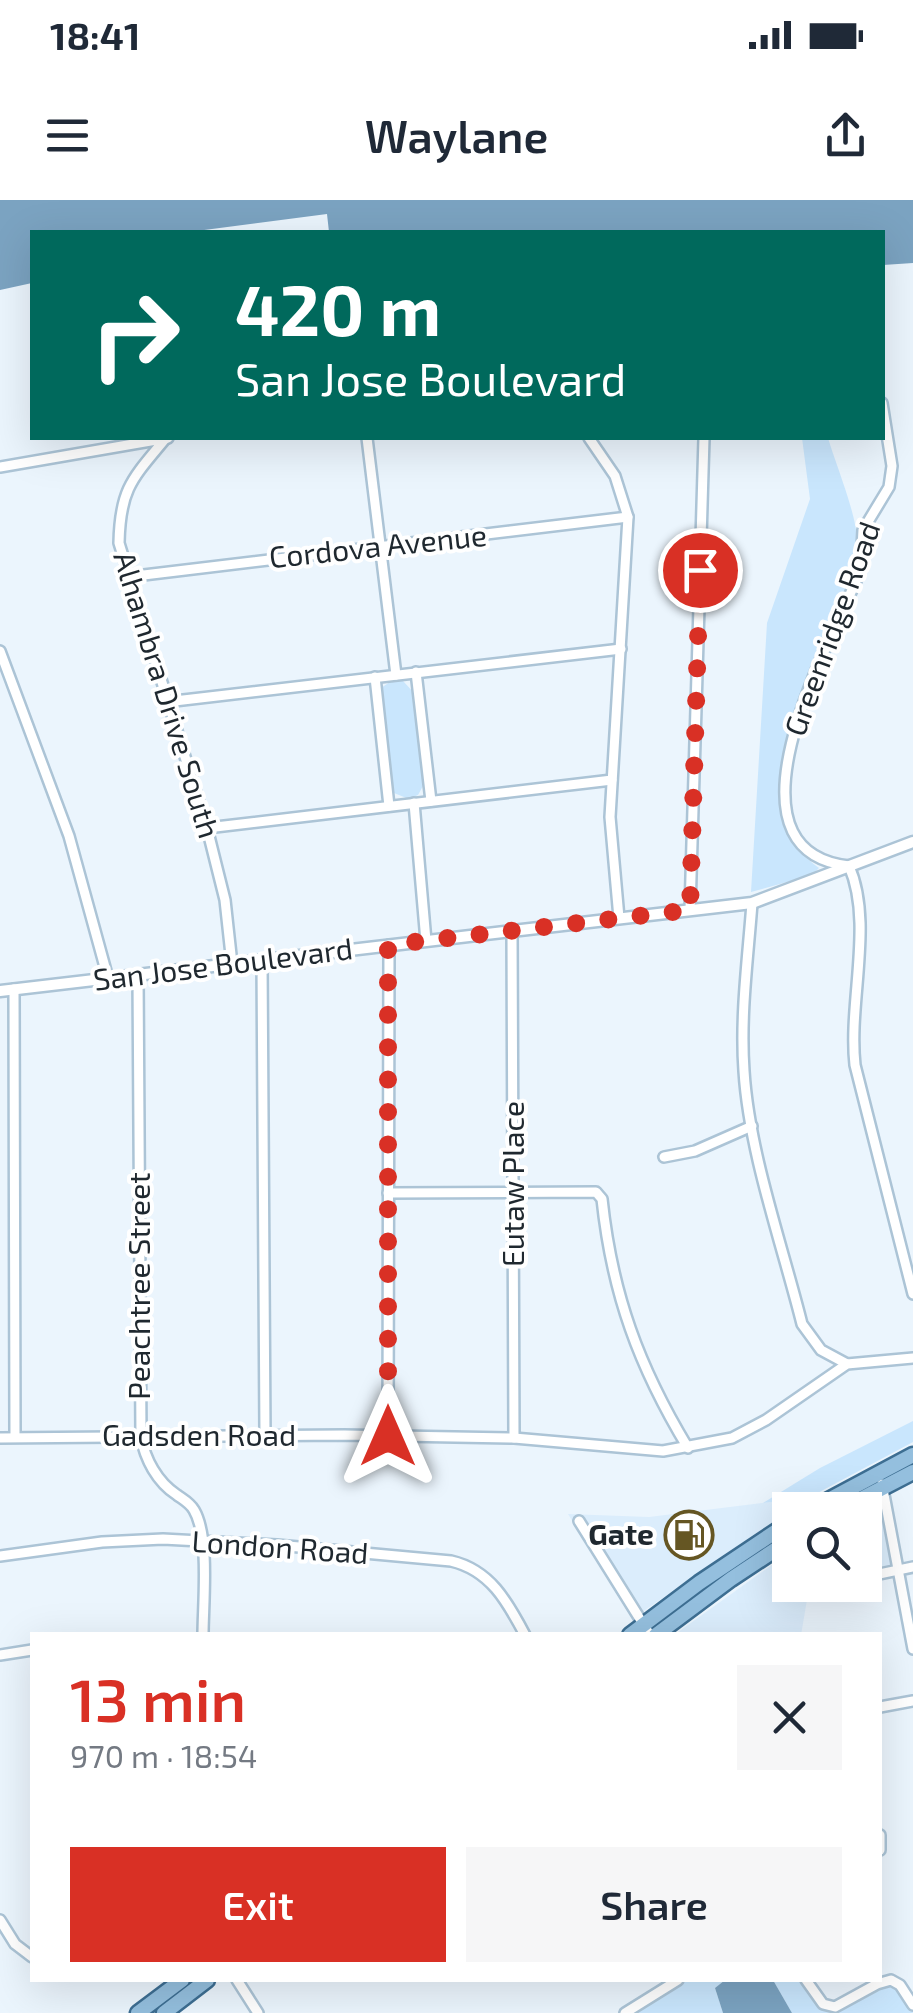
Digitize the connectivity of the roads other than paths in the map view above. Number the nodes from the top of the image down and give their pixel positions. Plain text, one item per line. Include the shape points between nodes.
1 (885, 423) edge
2 (154, 440) edge
3 (166, 440) edge
4 (367, 440) edge
5 (591, 440) edge
6 (704, 440) edge
7 (0, 467) edge
8 (628, 517) junction
9 (381, 546) junction
10 (127, 578) junction
11 (621, 649) junction
12 (0, 651) edge
13 (416, 672) junction
14 (396, 675) junction
15 (375, 677) junction
16 (166, 702) junction
17 (612, 780) junction
18 (431, 801) junction
19 (414, 803) junction
20 (390, 806) junction
21 (207, 828) junction
22 (913, 842) edge
23 (849, 866) junction
24 (752, 902) junction
25 (690, 910) junction
26 (619, 918) junction
27 (512, 931) junction
28 (426, 941) junction
29 (388, 945) junction
30 (262, 960) junction
31 (232, 964) junction
32 (138, 975) junction
33 (108, 978) junction
34 (14, 989) junction
35 (0, 991) edge
36 (752, 1126) junction
37 (664, 1158) dead end
38 (388, 1192) junction
39 (514, 1193) junction
40 (913, 1294) edge
41 (913, 1358) edge
42 (847, 1364) junction
43 (265, 1435) junction
44 (388, 1436) junction
45 (141, 1437) junction
46 (0, 1438) edge
47 (15, 1438) junction
48 (514, 1438) junction
49 (688, 1448) junction
50 (913, 1455) edge
51 (913, 1472) edge
52 (880, 1480) junction
53 (852, 1492) edge
54 (864, 1492) edge
55 (579, 1520) dead end
56 (772, 1536) edge
57 (202, 1541) junction
58 (772, 1550) edge
59 (0, 1556) edge
60 (913, 1567) edge
61 (899, 1570) junction
62 (882, 1574) edge
63 (718, 1579) junction
64 (650, 1631) edge
65 (203, 1632) edge
66 (520, 1632) edge
67 (913, 1649) edge
68 (30, 1650) edge
69 (0, 1655) edge
70 (913, 1701) edge
71 (882, 1708) edge
72 (0, 1920) edge
73 (30, 1955) edge
74 (179, 1982) edge
75 (204, 1982) edge
76 (238, 1982) edge
77 (675, 1982) edge
78 (807, 1982) edge
79 (913, 2005) edge
80 (138, 2013) edge
81 (164, 2013) edge
82 (258, 2013) edge
83 (626, 2013) edge

1 - 23 street, Greenridge Road via 889,487 863,530 856,581 803,707 786,770 785,806 796,836 817,858
2 - 7 street
3 - 10 street, Alhambra Drive South via 139,467 125,496 119,544
4 - 9 street
5 - 8 street via 615,476
6 - 25 street
8 - 9 street, Cordova Avenue
8 - 11 street
9 - 10 street, Cordova Avenue
9 - 14 street
10 - 16 street, Alhambra Drive South
11 - 13 street
11 - 17 street
12 - 33 street via 69,836
13 - 14 street
13 - 18 street
14 - 15 street
15 - 16 street
15 - 20 street
16 - 21 street, Alhambra Drive South
17 - 18 street
17 - 26 street
18 - 19 street
19 - 20 street
19 - 28 street
20 - 21 street
21 - 31 street, Alhambra Drive South
22 - 23 street, San Jose Boulevard
23 - 24 street, San Jose Boulevard
23 - 40 street via 859,912 855,1064
24 - 25 street, San Jose Boulevard
24 - 36 street via 742,1024
25 - 26 street, San Jose Boulevard
26 - 27 street, San Jose Boulevard
27 - 28 street, San Jose Boulevard
27 - 39 street, Eutaw Place
28 - 29 street, San Jose Boulevard
29 - 30 street, San Jose Boulevard
29 - 38 street
30 - 31 street, San Jose Boulevard
30 - 43 street
31 - 32 street, San Jose Boulevard
32 - 33 street, San Jose Boulevard
32 - 45 street, Peachtree Street
33 - 34 street, San Jose Boulevard
34 - 35 street, San Jose Boulevard
34 - 47 street
36 - 37 street
36 - 42 street via 802,1324 821,1350
38 - 39 street
38 - 44 street
39 - 48 street, Eutaw Place
39 - 49 street via 596,1192 602,1199 627,1325
41 - 42 street, Gadsden Road
42 - 49 street, Gadsden Road via 732,1438
43 - 44 street, Gadsden Road
43 - 45 street, Gadsden Road
44 - 48 street, Gadsden Road
45 - 47 street, Gadsden Road
45 - 57 street, Peachtree Street via 162,1482 192,1507
46 - 47 street, Gadsden Road
48 - 49 street, Gadsden Road via 635,1450
50 - 52 main road
51 - 52 main road
52 - 53 main road
52 - 54 main road
52 - 61 street
55 - 64 street
56 - 63 main road
57 - 59 street, London Road via 102,1542
57 - 65 street, Peachtree Street
57 - 66 street, London Road via 464,1564 496,1586
58 - 63 main road
60 - 61 street
61 - 62 street
61 - 67 street
63 - 64 main road
68 - 69 street
70 - 71 street
72 - 73 street
74 - 80 main road
75 - 81 main road
76 - 82 street
77 - 83 street
78 - 79 street via 823,2004 835,2007 892,1980

